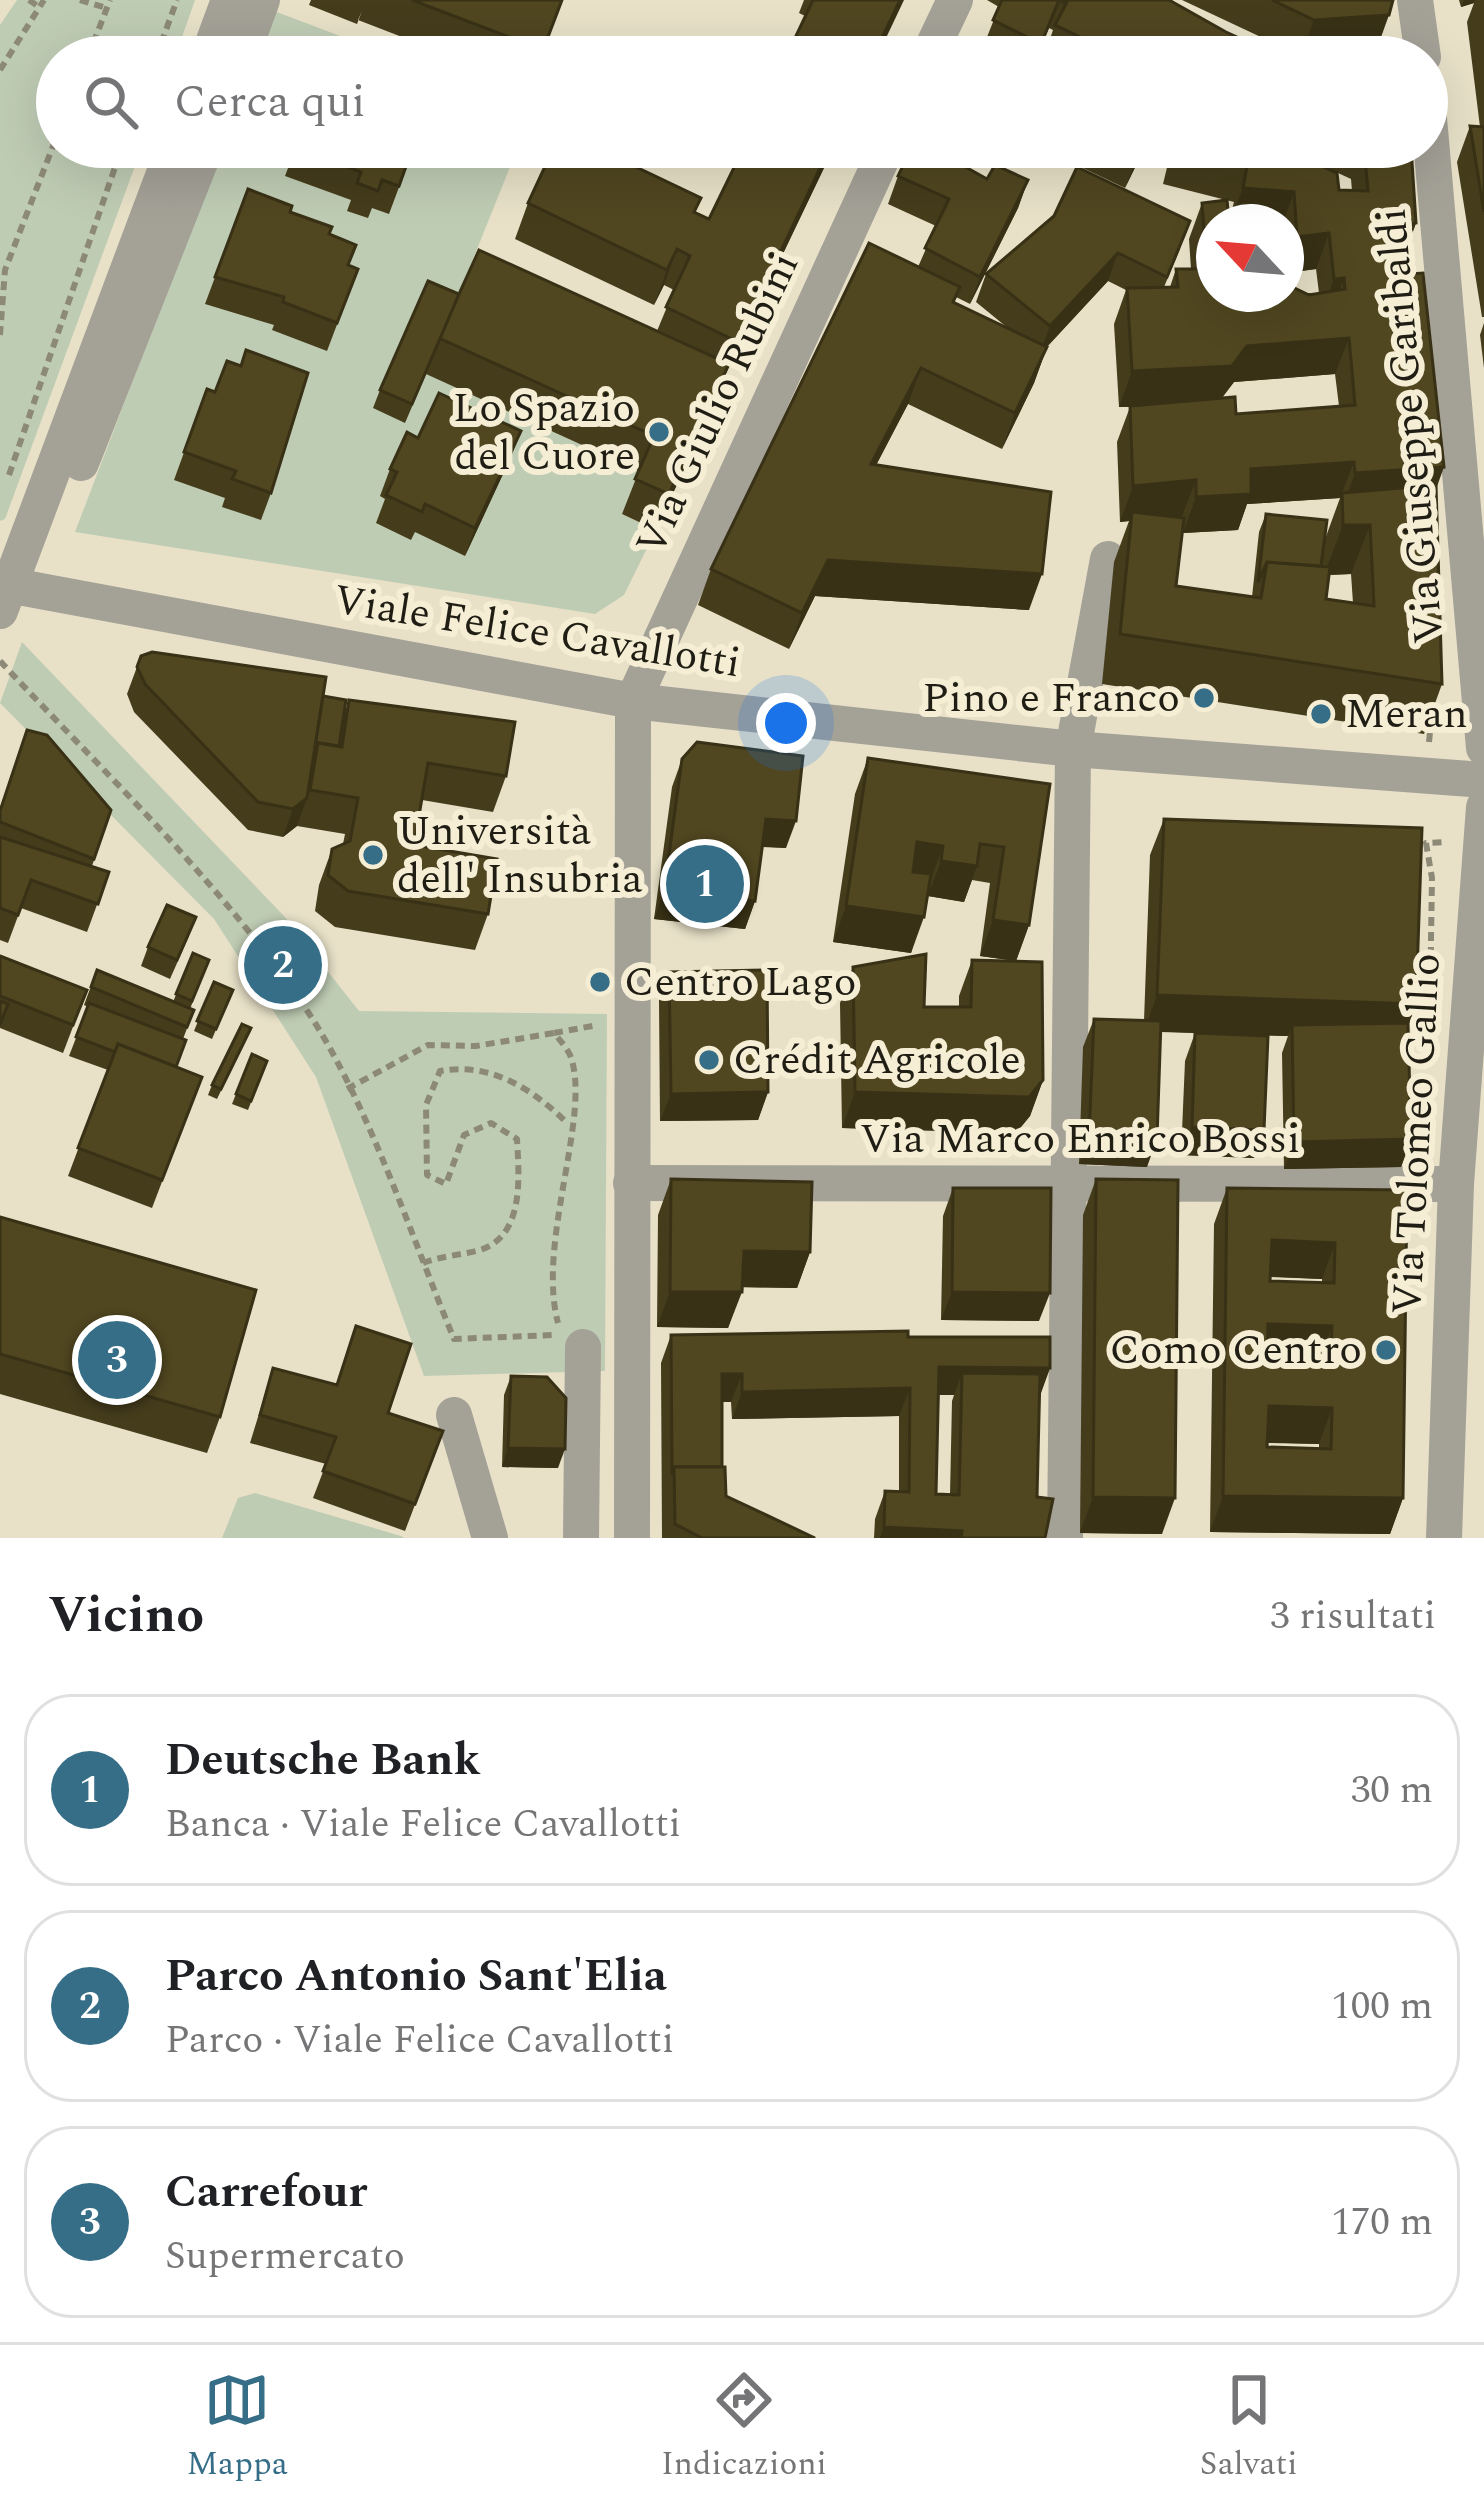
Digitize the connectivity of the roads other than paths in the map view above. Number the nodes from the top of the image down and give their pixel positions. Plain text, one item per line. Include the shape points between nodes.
1 (229, 0) edge
2 (262, 0) edge
3 (955, 0) edge
4 (1415, 0) edge
5 (216, 36) edge
6 (249, 36) edge
7 (938, 36) edge
8 (1420, 36) edge
9 (1448, 138) edge
10 (1475, 142) edge
11 (166, 168) edge
12 (198, 168) edge
13 (876, 168) edge
14 (1432, 168) edge
15 (1108, 560) dead end
16 (40, 566) junction
17 (4, 598) edge
18 (636, 690) junction
19 (1075, 739) junction
20 (1484, 748) edge
21 (1484, 779) edge
22 (1484, 807) edge
23 (1474, 1041) edge
24 (631, 1183) junction
25 (1067, 1184) junction
26 (1456, 1184) junction
27 (583, 1347) dead end
28 (454, 1415) dead end
29 (490, 1538) edge
30 (581, 1538) edge
31 (632, 1538) edge
32 (1065, 1538) edge
33 (1444, 1538) edge

1 - 5 street
2 - 6 street
3 - 7 street
4 - 8 street
9 - 10 street
11 - 17 street
12 - 16 street
13 - 18 street, Via Giulio Rubini
14 - 20 street, Via Giuseppe Garibaldi
15 - 19 street
16 - 17 street
16 - 18 street, Viale Felice Cavallotti
17 - 18 street, Viale Felice Cavallotti
18 - 19 street, Viale Felice Cavallotti
18 - 24 street
19 - 21 street, Viale Felice Cavallotti
19 - 25 street
22 - 23 street, Via Tolomeo Gallio
23 - 26 street, Via Tolomeo Gallio
24 - 25 street, Via Marco Enrico Bossi
24 - 31 street
25 - 26 street, Via Marco Enrico Bossi
25 - 32 street
26 - 33 street, Via Tolomeo Gallio
27 - 30 street
28 - 29 street

